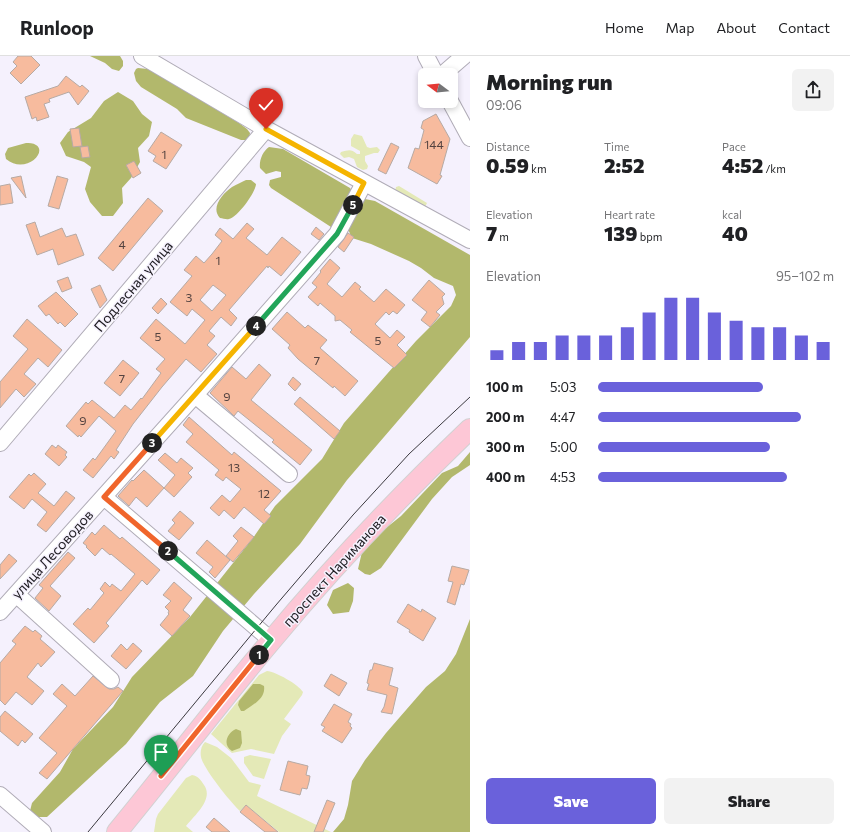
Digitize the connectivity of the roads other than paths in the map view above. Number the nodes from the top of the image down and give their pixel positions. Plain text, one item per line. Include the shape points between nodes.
1 (142, 56) edge
2 (426, 56) edge
3 (464, 56) edge
4 (432, 68) edge
5 (450, 68) edge
6 (454, 108) edge
7 (266, 129) junction
8 (470, 138) edge
9 (364, 183) junction
10 (470, 240) edge
11 (195, 395) junction
12 (470, 429) edge
13 (0, 443) edge
14 (289, 474) dead end
15 (104, 497) junction
16 (16, 594) junction
17 (0, 612) edge
18 (271, 640) junction
19 (111, 680) dead end
20 (0, 795) edge
21 (43, 832) edge
22 (117, 832) edge

1 - 7 street
2 - 4 street
3 - 5 street
6 - 8 street
7 - 9 street
7 - 13 street, Подлесная улица
9 - 10 street
9 - 11 street, улица Лесоводов via 337,234
11 - 14 street
11 - 15 street, улица Лесоводов
12 - 18 main road, проспект Нариманова via 379,518
15 - 16 street, улица Лесоводов
15 - 18 street
16 - 17 street, улица Лесоводов
16 - 19 street
18 - 22 main road, проспект Нариманова
20 - 21 street

